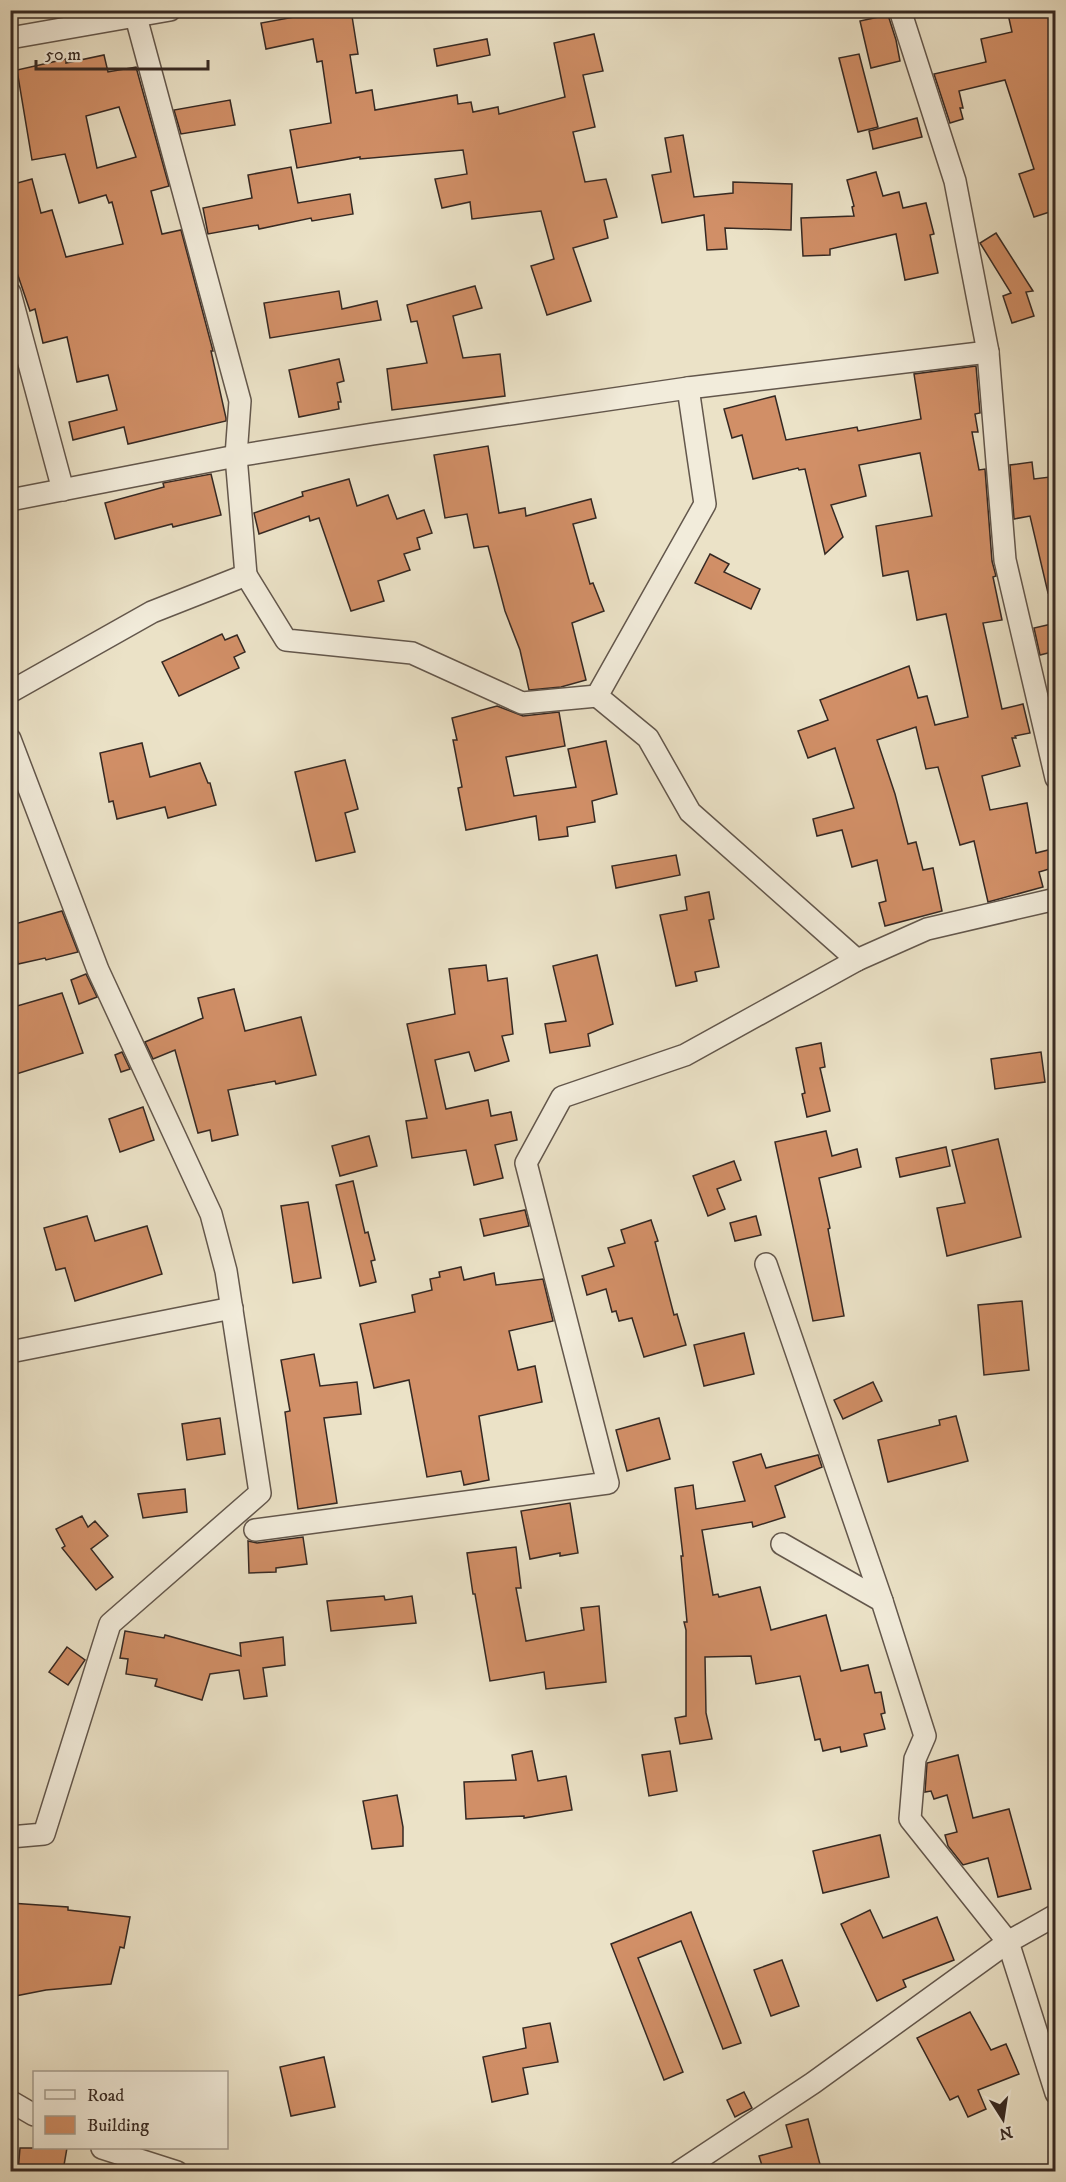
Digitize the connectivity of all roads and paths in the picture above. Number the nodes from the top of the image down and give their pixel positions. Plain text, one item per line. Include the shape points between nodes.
1 (170, 10) edge
2 (900, 10) edge
3 (136, 16) junction
4 (10, 38) edge
5 (10, 293) edge
6 (988, 352) junction
7 (688, 388) junction
8 (236, 456) junction
9 (63, 490) junction
10 (10, 500) edge
11 (246, 575) junction
12 (10, 692) edge
13 (597, 696) junction
14 (10, 740) edge
15 (1056, 778) edge
16 (1056, 899) edge
17 (857, 960) junction
18 (766, 1264) dead end
19 (232, 1308) junction
20 (10, 1352) edge
21 (255, 1530) dead end
22 (782, 1544) dead end
23 (882, 1601) junction
24 (10, 1837) edge
25 (1056, 1916) edge
26 (1008, 1941) junction
27 (1056, 2093) edge
28 (10, 2101) edge
29 (33, 2114) edge
30 (105, 2149) edge
31 (177, 2172) edge
32 (679, 2172) edge

1 - 3 street
2 - 6 street via 955,181
3 - 4 street
3 - 8 street via 240,401
5 - 9 street
6 - 7 street
6 - 15 street via 1005,560
7 - 8 street
7 - 13 street via 705,504
8 - 9 street
8 - 11 street
9 - 10 street
11 - 12 street via 152,612
11 - 13 street via 286,640 412,653 522,704
13 - 17 street via 648,738 690,812
14 - 19 street via 98,970 211,1214
16 - 17 street via 927,929
17 - 21 street via 685,1055 562,1097 526,1163 608,1483
18 - 23 street
19 - 20 street
19 - 24 street via 260,1493 110,1624 44,1834
22 - 23 street
23 - 26 street via 925,1737 915,1759 910,1820
25 - 26 street
26 - 27 street
26 - 32 street via 813,2083
28 - 29 street
30 - 31 street

